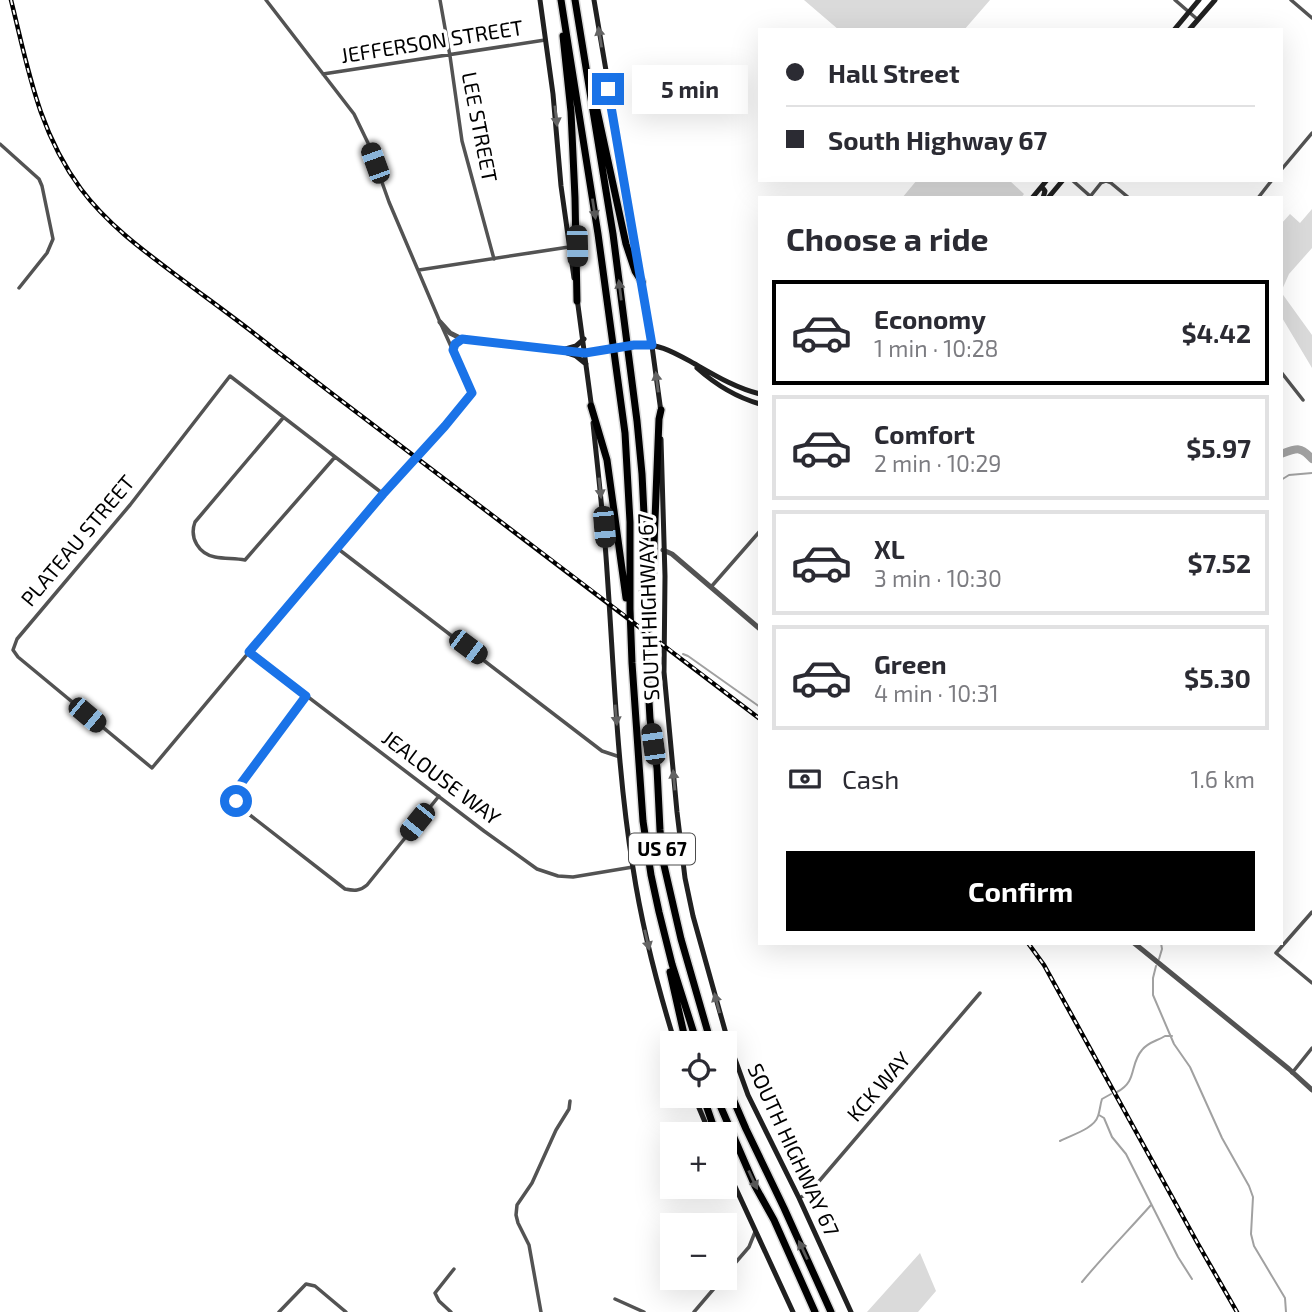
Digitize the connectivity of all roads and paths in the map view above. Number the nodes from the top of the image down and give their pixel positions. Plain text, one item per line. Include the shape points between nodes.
1 (266, 0) edge
2 (440, 0) edge
3 (540, 0) edge
4 (561, 0) edge
5 (575, 0) edge
6 (594, 0) edge
7 (1175, 0) edge
8 (1199, 0) edge
9 (1215, 0) edge
10 (1291, 0) edge
11 (1189, 12) junction
12 (1312, 18) edge
13 (1198, 20) junction
14 (564, 21) junction
15 (1176, 28) edge
16 (1191, 28) edge
17 (545, 40) junction
18 (450, 56) junction
19 (323, 74) junction
20 (586, 76) junction
21 (1312, 133) edge
22 (0, 144) edge
23 (1283, 168) edge
24 (1046, 182) edge
25 (1061, 182) edge
26 (1074, 182) edge
27 (1104, 182) edge
28 (1108, 182) edge
29 (1270, 182) edge
30 (1042, 187) junction
31 (1034, 196) edge
32 (1046, 196) edge
33 (1048, 196) edge
34 (1088, 196) edge
35 (1090, 196) edge
36 (1127, 196) edge
37 (1260, 196) edge
38 (569, 247) junction
39 (494, 259) junction
40 (419, 271) junction
41 (642, 282) junction
42 (19, 288) dead end
43 (578, 301) junction
44 (440, 322) junction
45 (462, 339) junction
46 (584, 339) junction
47 (652, 345) junction
48 (453, 350) junction
49 (558, 350) junction
50 (585, 353) junction
51 (689, 361) junction
52 (587, 365) junction
53 (1283, 375) edge
54 (758, 393) edge
55 (1303, 400) dead end
56 (758, 403) edge
57 (592, 406) junction
58 (661, 411) junction
59 (283, 418) junction
60 (335, 457) junction
61 (383, 494) junction
62 (758, 533) edge
63 (337, 548) junction
64 (663, 550) junction
65 (710, 587) junction
66 (630, 608) junction
67 (758, 627) edge
68 (646, 650) junction
69 (249, 652) junction
70 (306, 696) junction
71 (620, 757) junction
72 (439, 796) junction
73 (633, 867) junction
74 (1311, 915) edge
75 (1136, 945) edge
76 (672, 964) junction
77 (1312, 983) edge
78 (981, 993) dead end
79 (671, 1031) edge
80 (683, 1031) edge
81 (692, 1031) edge
82 (708, 1031) edge
83 (1312, 1048) edge
84 (1292, 1073) junction
85 (1312, 1090) edge
86 (570, 1101) dead end
87 (721, 1108) edge
88 (737, 1108) edge
89 (737, 1190) edge
90 (799, 1198) junction
91 (756, 1229) junction
92 (763, 1245) junction
93 (749, 1247) junction
94 (737, 1261) edge
95 (454, 1269) dead end
96 (713, 1290) edge
97 (615, 1299) dead end
98 (279, 1312) edge
99 (346, 1312) edge
100 (451, 1312) edge
101 (541, 1312) edge
102 (644, 1312) edge
103 (694, 1312) edge
104 (793, 1312) edge
105 (815, 1312) edge
106 (831, 1312) edge
107 (851, 1312) edge

1 - 19 street
2 - 18 street, LEE STREET
3 - 17 main road, SOUTH HIGHWAY 67
4 - 14 highway, US 67
5 - 20 highway, US 67
41 -> 6 main road, SOUTH HIGHWAY 67
7 - 11 street
8 - 11 main road
9 - 13 main road
10 - 12 street
11 - 13 street
11 - 15 main road
13 - 16 main road
14 - 43 highway
14 -> 66 highway, US 67 via 625,433
17 - 18 street, JEFFERSON STREET
17 -> 38 main road, SOUTH HIGHWAY 67
18 - 19 street, JEFFERSON STREET
18 - 39 street, LEE STREET via 462,141
19 - 40 street via 365,135
20 - 41 highway via 626,243
68 -> 20 highway, US 67 via 639,447 613,234
21 - 23 street
22 - 42 street via 39,179 53,239
24 - 30 main road
25 - 33 main road
26 - 34 street
27 - 35 street
28 - 36 street
29 - 37 street
30 - 31 main road
30 - 32 main road
38 - 39 street
38 - 43 main road, SOUTH HIGHWAY 67
39 - 40 street
40 - 44 street
41 - 47 main road, SOUTH HIGHWAY 67
43 - 46 main road, SOUTH HIGHWAY 67
44 - 45 street
44 - 48 street
45 - 48 street
45 - 49 street
46 - 49 main road
46 - 50 main road, SOUTH HIGHWAY 67
47 - 50 main road, bridge
47 - 51 main road
58 -> 47 main road, SOUTH HIGHWAY 67
48 - 61 street via 472,393
49 - 50 street
49 - 52 main road
50 - 52 main road, SOUTH HIGHWAY 67
51 - 54 main road
51 - 56 main road via 720,387
52 - 57 main road, SOUTH HIGHWAY 67
53 - 55 street
57 - 66 highway via 607,460
57 -> 71 main road, SOUTH HIGHWAY 67
58 - 64 main road, SOUTH HIGHWAY 67
58 - 68 highway
59 - 60 street
59 - 60 street via 193,526 196,544 207,554 245,560
59 - 69 street, PLATEAU STREET via 230,376 17,639 13,650 152,768
60 - 61 street
61 - 63 street
62 - 65 street
63 - 69 street
63 - 71 street via 602,751
64 - 65 street
90 -> 64 main road, SOUTH HIGHWAY 67 via 733,1056 685,878 664,672
65 - 67 street
66 - 76 highway, US 67 via 643,821
68 - 82 highway, US 67 via 663,861
69 - 70 street, JEALOUSE WAY
70 - 72 street, JEALOUSE WAY
70 - 72 street via 237,789 236,801 345,889 361,890 367,885
71 - 73 main road, SOUTH HIGHWAY 67
72 - 73 street, JEALOUSE WAY via 546,873 573,877
73 -> 79 main road, SOUTH HIGHWAY 67
74 - 77 street via 1276,953
75 - 84 street
76 - 80 highway
76 - 81 highway, US 67
78 - 90 street, KCK WAY via 809,1193
83 - 84 street
84 - 85 street
86 - 101 street via 517,1205
87 -> 105 highway
106 -> 88 highway
89 - 91 main road
90 - 107 main road, SOUTH HIGHWAY 67
91 - 92 main road
91 - 93 street
92 - 93 street
92 - 104 main road
93 - 94 street
95 - 100 street via 435,1293
96 - 103 street
97 - 102 street
98 - 99 street via 306,1284 315,1286

